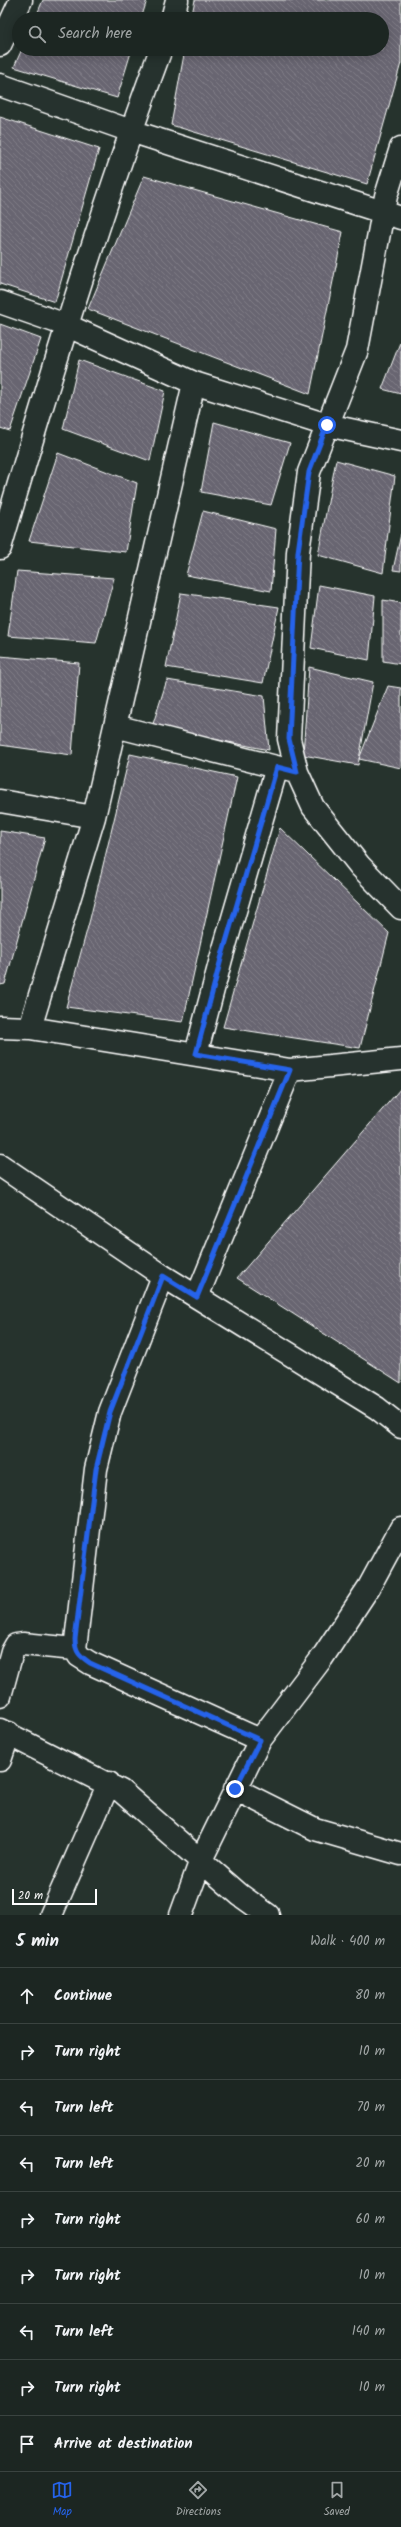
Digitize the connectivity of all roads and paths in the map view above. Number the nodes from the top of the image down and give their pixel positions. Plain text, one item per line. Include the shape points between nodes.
1 (21, 0) edge
2 (177, 0) edge
3 (15, 12) edge
4 (174, 12) edge
5 (12, 19) edge
6 (0, 45) edge
7 (158, 56) edge
8 (0, 85) edge
9 (131, 131) junction
10 (401, 148) edge
11 (393, 215) edge
12 (0, 302) edge
13 (66, 325) junction
14 (194, 383) junction
15 (327, 425) junction
16 (401, 441) edge
17 (0, 548) edge
18 (115, 726) junction
19 (287, 770) junction
20 (0, 801) edge
21 (94, 817) junction
22 (401, 908) edge
23 (0, 1027) edge
24 (30, 1028) junction
25 (196, 1054) junction
26 (401, 1059) edge
27 (290, 1070) junction
28 (0, 1165) edge
29 (163, 1276) junction
30 (197, 1297) junction
31 (401, 1427) edge
32 (401, 1528) edge
33 (75, 1649) junction
34 (0, 1696) edge
35 (5, 1731) edge
36 (260, 1740) junction
37 (0, 1760) edge
38 (108, 1783) junction
39 (235, 1789) junction
40 (401, 1854) edge
41 (201, 1860) junction
42 (52, 1915) edge
43 (181, 1915) edge
44 (268, 1915) edge

1 - 3 street
2 - 4 street
5 - 6 street
7 - 9 street
8 - 9 street
9 - 11 street
9 - 13 street
10 - 11 street via 386,196
11 - 15 street via 357,350
12 - 13 street
13 - 14 street
13 - 17 street
14 - 15 street
14 - 18 street
15 - 16 street
15 - 19 street via 309,472 298,552
18 - 19 street
18 - 21 street
19 - 22 street via 360,866
19 - 25 street via 221,959
20 - 21 street
21 - 24 street
23 - 24 street
24 - 25 street
25 - 27 street
26 - 27 street
27 - 30 street
28 - 29 street
29 - 30 street
29 - 33 street via 110,1412 96,1469
30 - 31 street via 377,1408
32 - 36 street via 369,1587 322,1658
33 - 34 street via 16,1645
33 - 36 street via 79,1656 90,1663
35 - 37 street
35 - 38 street
36 - 39 street
38 - 41 street
38 - 42 street
39 - 40 street via 315,1829
39 - 41 street
41 - 43 street
41 - 44 street via 240,1895

